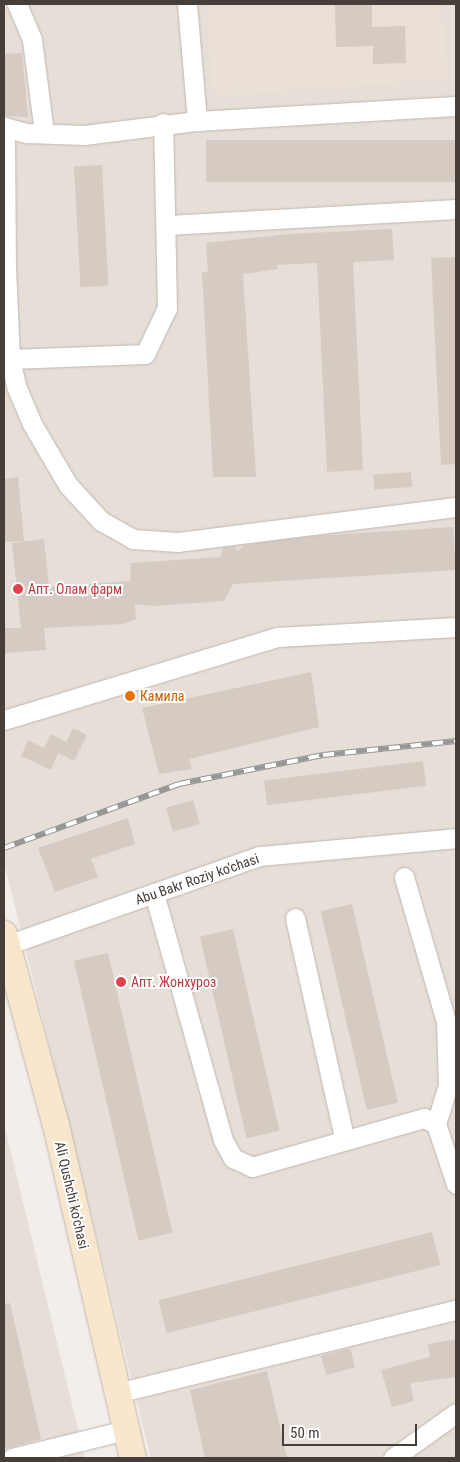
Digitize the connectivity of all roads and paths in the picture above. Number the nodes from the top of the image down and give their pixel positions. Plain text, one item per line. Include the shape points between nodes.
1 (17, 4) edge
2 (187, 4) edge
3 (456, 106) edge
4 (197, 121) junction
5 (163, 123) junction
6 (4, 127) edge
7 (44, 133) junction
8 (456, 209) edge
9 (168, 225) junction
10 (10, 359) junction
11 (456, 507) edge
12 (456, 627) edge
13 (4, 720) edge
14 (456, 838) edge
15 (404, 877) dead end
16 (154, 893) junction
17 (295, 918) dead end
18 (5, 942) edge
19 (436, 1124) junction
20 (344, 1138) junction
21 (456, 1184) edge
22 (456, 1310) edge
23 (118, 1393) junction
24 (456, 1413) edge
25 (126, 1430) junction
26 (12, 1458) edge
27 (133, 1458) edge
28 (393, 1458) edge

1 - 7 street via 32,40
2 - 4 street
3 - 4 street
4 - 5 street
5 - 7 street via 84,134
5 - 9 street
6 - 7 street
6 - 10 street
8 - 9 street
9 - 10 street via 167,308 145,354
10 - 11 street via 31,422 68,485 102,522 133,539 178,542
12 - 13 street via 278,637
14 - 16 street, Abu Bakr Roziy ko'chasi via 260,856
15 - 19 street via 446,1022 448,1085
16 - 18 street, Abu Bakr Roziy ko'chasi
16 - 20 street via 223,1140 234,1158 252,1167
17 - 20 street
18 - 23 main road, Ali Qushchi ko'chasi via 56,1125
19 - 20 street via 424,1118
19 - 21 street
22 - 23 street
23 - 25 main road, Ali Qushchi ko'chasi
24 - 28 street
25 - 26 street
25 - 27 main road, Ali Qushchi ko'chasi

